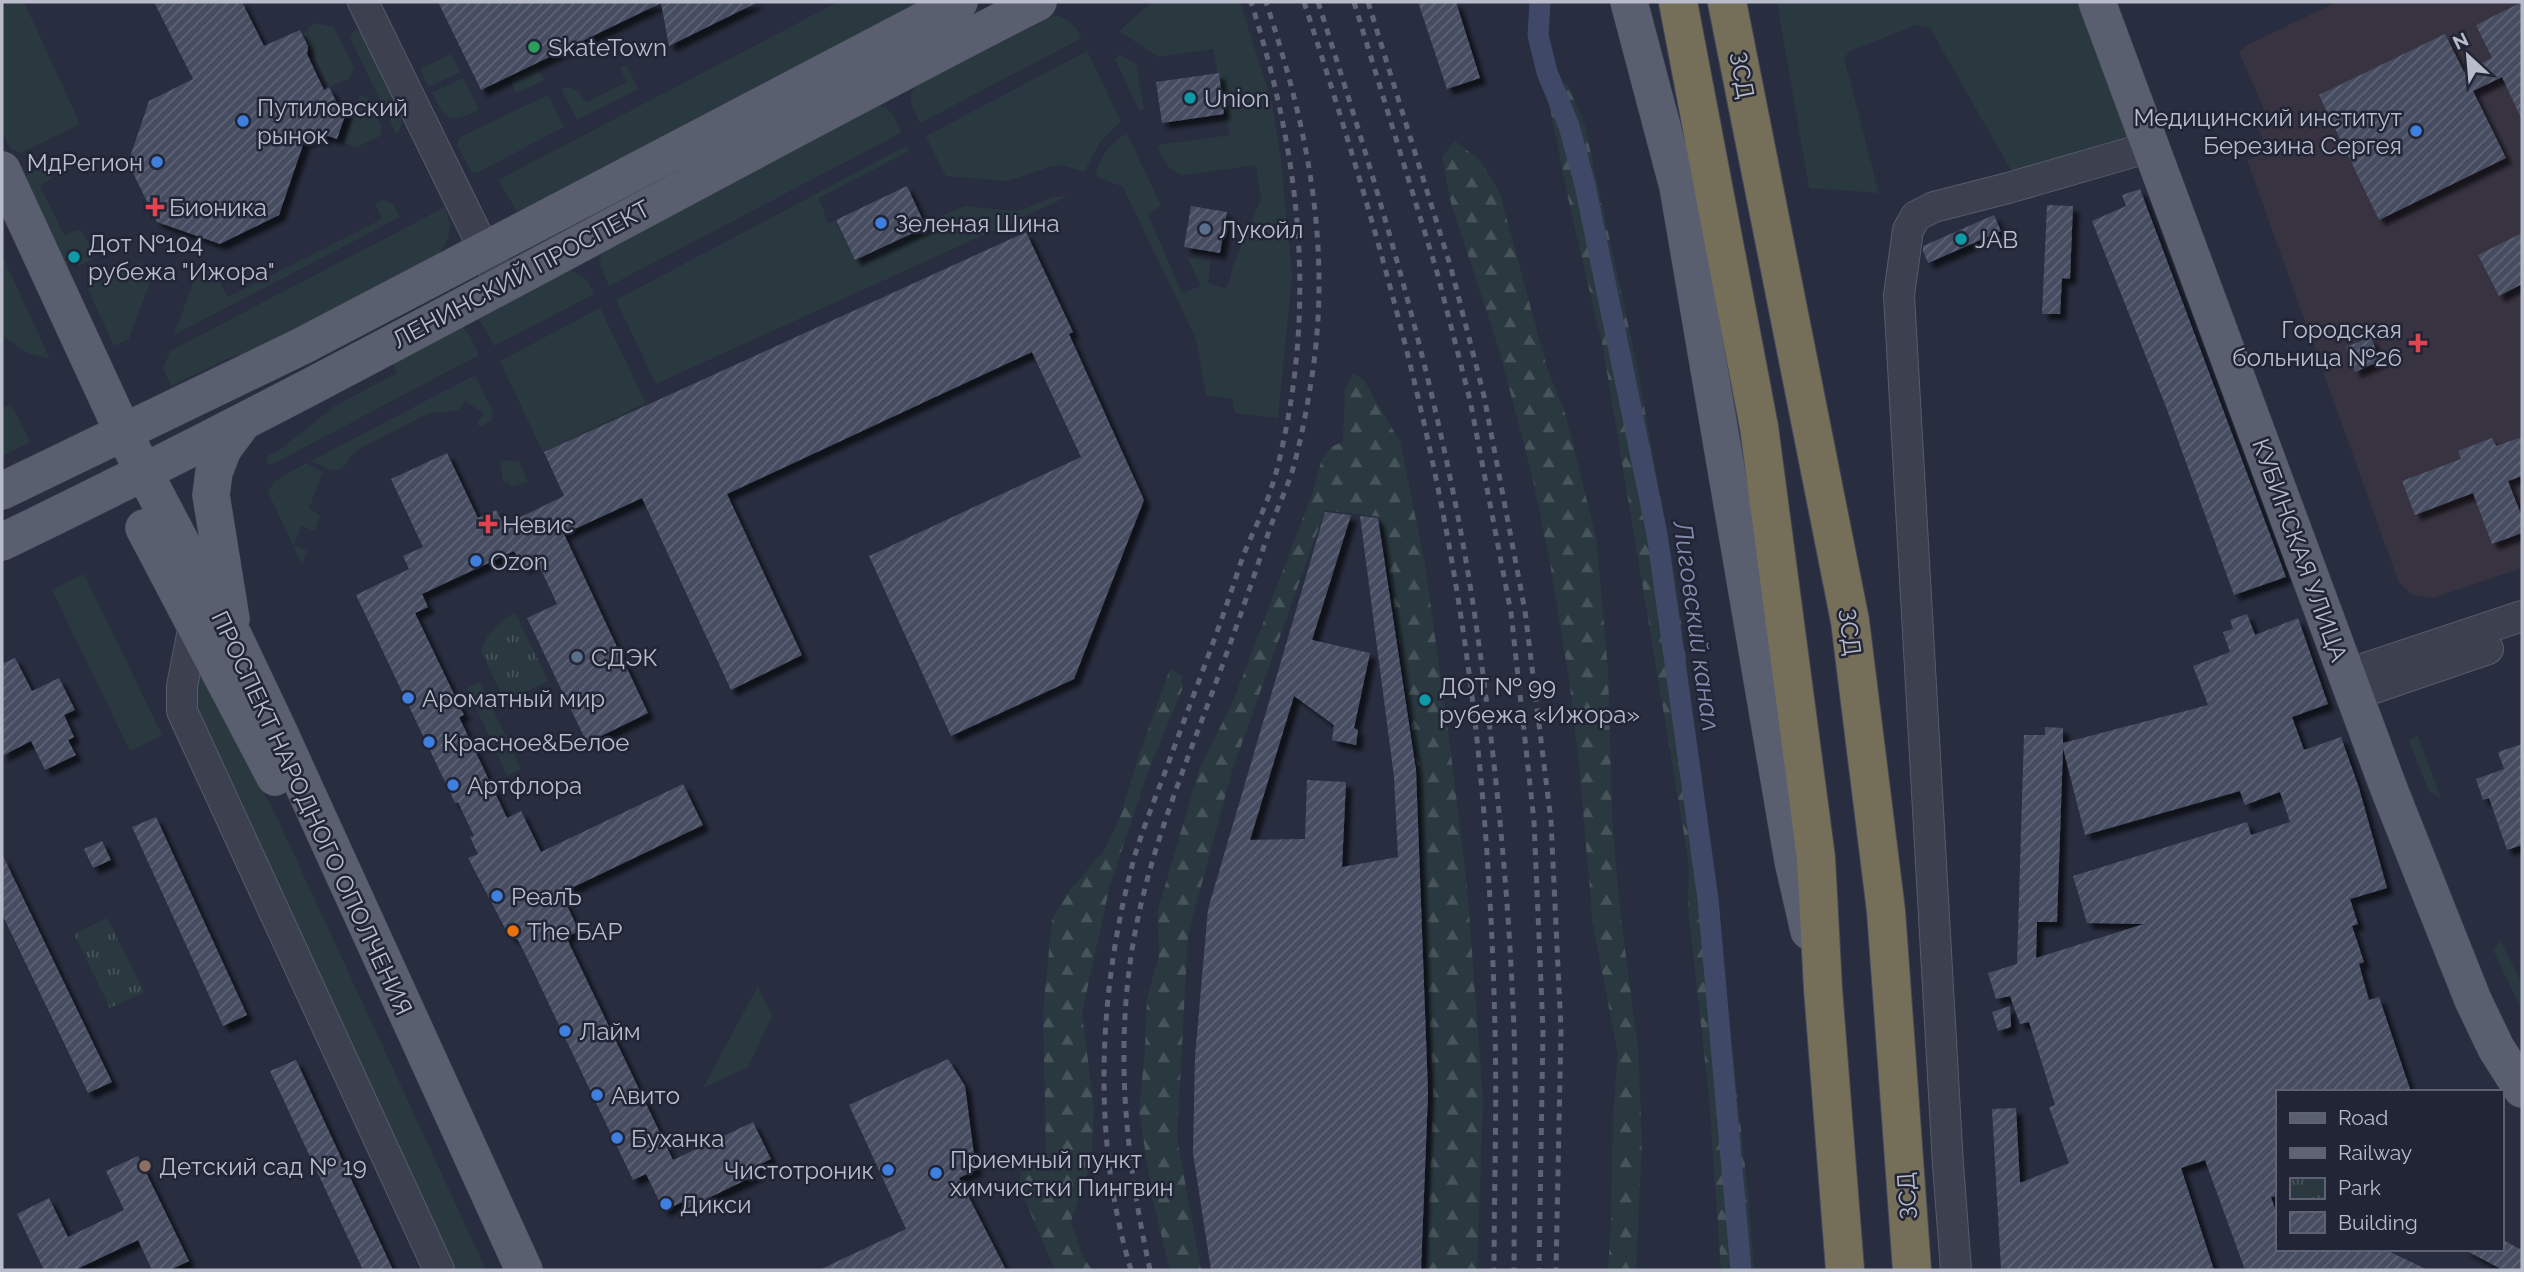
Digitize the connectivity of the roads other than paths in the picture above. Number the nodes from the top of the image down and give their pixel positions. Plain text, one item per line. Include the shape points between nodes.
1 (363, 2) edge
2 (960, 2) edge
3 (1038, 2) edge
4 (1629, 2) edge
5 (1678, 2) edge
6 (1727, 2) edge
7 (1741, 2) edge
8 (2097, 2) edge
9 (2123, 2) edge
10 (1748, 106) junction
11 (2150, 146) junction
12 (2, 170) edge
13 (2, 226) edge
14 (485, 251) junction
15 (501, 285) junction
16 (243, 422) junction
17 (112, 438) junction
18 (133, 478) junction
19 (2, 491) edge
20 (2, 542) edge
21 (2522, 616) edge
22 (194, 625) junction
23 (234, 637) junction
24 (2522, 638) edge
25 (2364, 681) junction
26 (1823, 989) junction
27 (2522, 1047) edge
28 (2522, 1089) edge
29 (439, 1270) edge
30 (501, 1270) edge
31 (524, 1270) edge
32 (1845, 1270) edge
33 (1912, 1270) edge
34 (1956, 1270) edge

1 - 14 street
2 - 14 main road, ЛЕНИНСКИЙ ПРОСПЕКТ
3 - 15 main road, ЛЕНИНСКИЙ ПРОСПЕКТ
4 - 26 main road via 1678,187 1793,861
5 - 26 highway, ЗСД via 1759,427 1816,858
6 - 10 highway, ЗСД
7 - 10 main road
8 - 11 main road, КУБИНСКАЯ УЛИЦА
9 - 25 main road, КУБИНСКАЯ УЛИЦА
10 - 33 highway, ЗСД via 1850,621 1886,911
11 - 25 main road, КУБИНСКАЯ УЛИЦА
11 - 34 street via 1934,207 1916,216 1908,230 1899,295
12 - 17 main road, ПРОСПЕКТ НАРОДНОГО ОПОЛЧЕНИЯ
13 - 17 main road, ПРОСПЕКТ НАРОДНОГО ОПОЛЧЕНИЯ
14 - 15 street
14 - 17 main road, ЛЕНИНСКИЙ ПРОСПЕКТ
15 - 16 main road, ЛЕНИНСКИЙ ПРОСПЕКТ
16 - 18 main road, ЛЕНИНСКИЙ ПРОСПЕКТ
16 - 23 main road via 223,449 211,495
17 - 18 main road, ПРОСПЕКТ НАРОДНОГО ОПОЛЧЕНИЯ
17 - 19 main road, ЛЕНИНСКИЙ ПРОСПЕКТ
18 - 20 main road, ЛЕНИНСКИЙ ПРОСПЕКТ
18 - 22 main road, ПРОСПЕКТ НАРОДНОГО ОПОЛЧЕНИЯ
18 - 23 main road, ПРОСПЕКТ НАРОДНОГО ОПОЛЧЕНИЯ
21 - 25 street
22 - 29 street via 182,711
22 - 30 main road, ПРОСПЕКТ НАРОДНОГО ОПОЛЧЕНИЯ via 300,825
23 - 31 main road, ПРОСПЕКТ НАРОДНОГО ОПОЛЧЕНИЯ
24 - 25 street
25 - 27 main road, КУБИНСКАЯ УЛИЦА via 2494,993
25 - 28 main road, КУБИНСКАЯ УЛИЦА via 2389,789 2473,1000
26 - 32 highway, ЗСД

